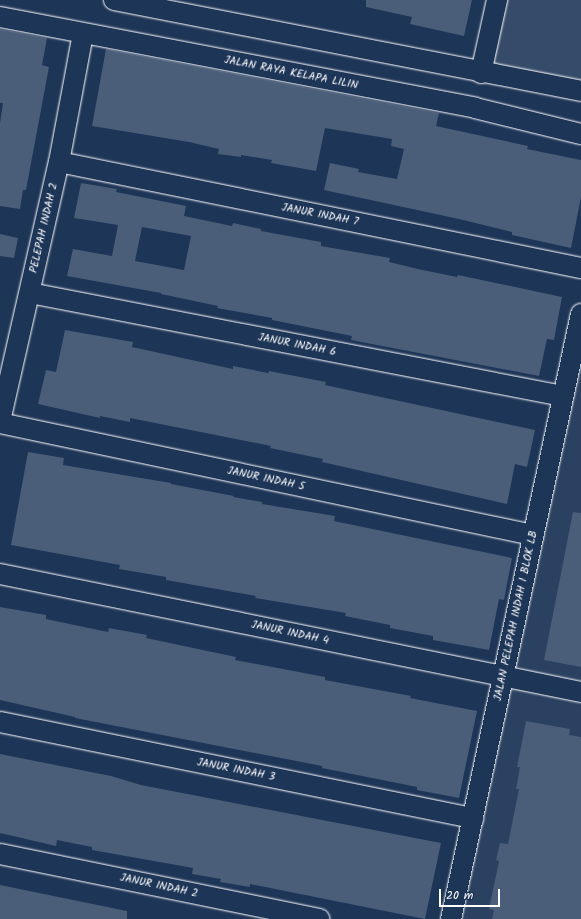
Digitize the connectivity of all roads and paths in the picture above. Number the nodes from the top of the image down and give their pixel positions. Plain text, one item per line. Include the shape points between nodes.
1 (114, 0) edge
2 (497, 0) edge
3 (0, 17) edge
4 (83, 34) junction
5 (481, 72) junction
6 (581, 90) edge
7 (581, 134) edge
8 (59, 162) junction
9 (581, 268) edge
10 (30, 293) junction
11 (581, 314) edge
12 (563, 396) junction
13 (0, 422) edge
14 (533, 535) junction
15 (0, 574) edge
16 (502, 677) junction
17 (581, 692) edge
18 (0, 722) edge
19 (473, 818) junction
20 (0, 854) edge
21 (319, 919) edge
22 (451, 919) edge

1 - 5 street
2 - 5 street
3 - 4 street, JALAN RAYA KELAPA LILIN
4 - 7 street, JALAN RAYA KELAPA LILIN via 475,108
4 - 8 street, PELEPAH INDAH 2
5 - 6 street
8 - 9 street, JANUR INDAH 7
8 - 10 street, PELEPAH INDAH 2
10 - 12 street, JANUR INDAH 6
10 - 13 street, PELEPAH INDAH 2
11 - 12 street, JALAN PELEPAH INDAH 1 BLOK LB
12 - 14 street, JALAN PELEPAH INDAH 1 BLOK LB
13 - 14 street, JANUR INDAH 5
14 - 16 street, JALAN PELEPAH INDAH 1 BLOK LB
15 - 16 street, JANUR INDAH 4
16 - 17 street, JANUR INDAH 4
16 - 19 street, JALAN PELEPAH INDAH 1 BLOK LB
18 - 19 street, JANUR INDAH 3
19 - 22 street, JALAN PELEPAH INDAH 1 BLOK LB
20 - 21 street, JANUR INDAH 2

